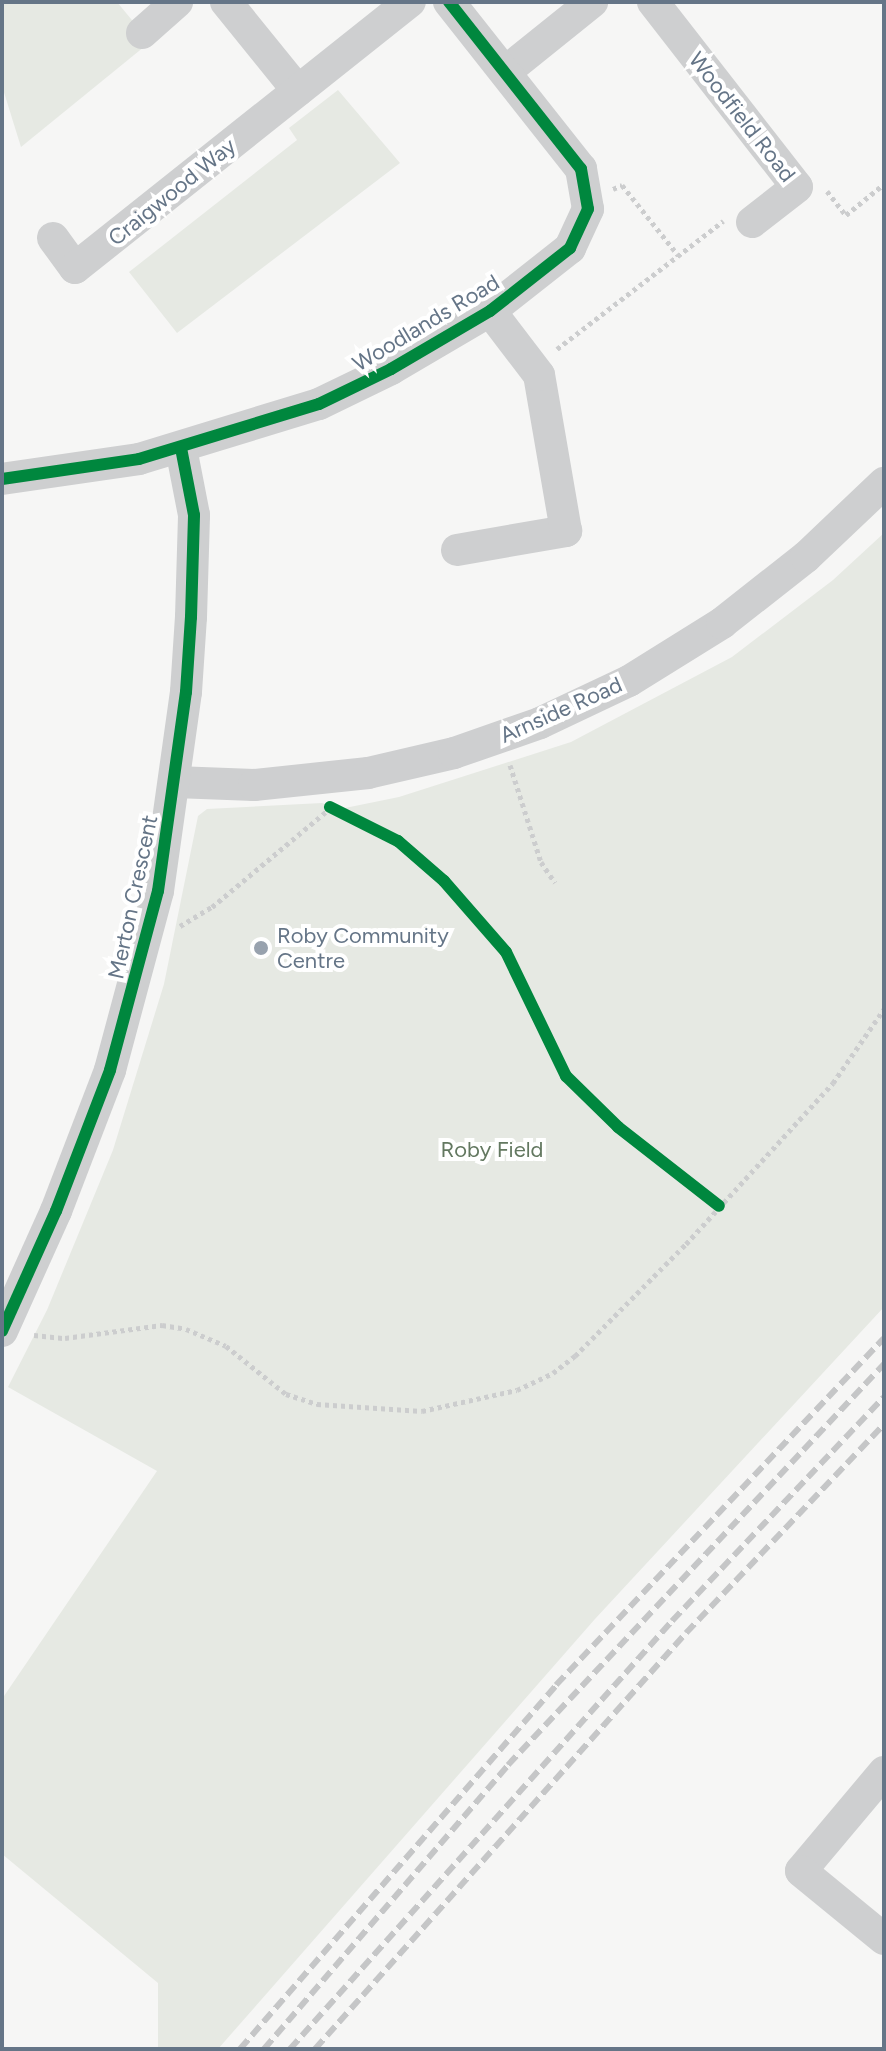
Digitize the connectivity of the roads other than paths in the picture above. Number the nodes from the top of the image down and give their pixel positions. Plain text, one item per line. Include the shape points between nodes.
1 (177, 2) edge
2 (226, 2) edge
3 (410, 2) edge
4 (449, 2) edge
5 (592, 2) edge
6 (653, 2) edge
7 (142, 33) dead end
8 (505, 72) junction
9 (298, 91) junction
10 (752, 222) road end
11 (53, 238) dead end
12 (490, 311) junction
13 (181, 448) junction
14 (2, 479) edge
15 (884, 483) edge
16 (457, 550) dead end
17 (175, 782) junction
18 (2, 1331) edge
19 (884, 1772) edge
20 (884, 1939) edge

1 - 7 street
2 - 9 street
3 - 9 street, Craigwood Way
4 - 8 street
5 - 8 street
6 - 10 street, Woodfield Road via 797,187
8 - 12 street, Woodlands Road via 575,159 589,199 586,221 570,248
9 - 11 street, Craigwood Way via 75,268
12 - 13 street, Woodlands Road via 319,404
12 - 16 street via 539,375 566,531
13 - 14 street, Woodlands Road via 97,467
13 - 17 street, Merton Crescent via 194,515 186,692
15 - 17 street, Arnside Road via 806,557 722,623 629,681 502,737 368,773 254,785
17 - 18 street, Merton Crescent via 144,950 88,1133
19 - 20 street via 801,1871

